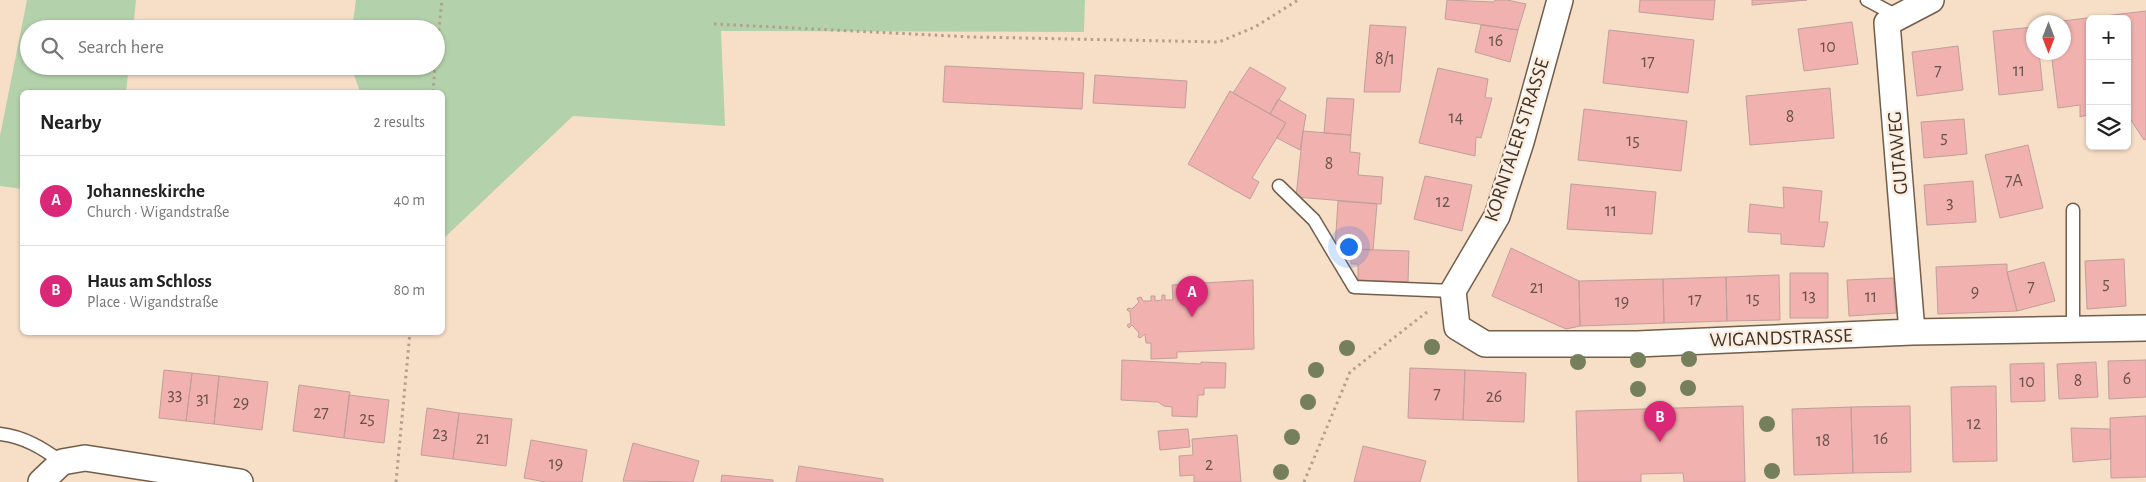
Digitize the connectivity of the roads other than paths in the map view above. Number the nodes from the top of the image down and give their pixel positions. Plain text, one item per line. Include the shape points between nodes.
1 (1560, 0) edge
2 (1867, 0) edge
3 (1932, 0) edge
4 (1899, 17) junction
5 (1279, 186) dead end
6 (2074, 210) dead end
7 (1453, 291) junction
8 (2146, 328) edge
9 (2073, 329) junction
10 (1912, 332) junction
11 (0, 434) edge
12 (62, 462) junction
13 (41, 482) edge
14 (240, 482) edge

1 - 7 street, KORNTALER STRASSE via 1497,216
2 - 4 lane
3 - 4 street
4 - 10 street, GUTAWEG via 1887,23
5 - 7 lane via 1314,220 1354,287
6 - 9 lane
7 - 10 street, WIGANDSTRASSE via 1457,327 1485,344 1637,344
8 - 9 street, WIGANDSTRASSE
9 - 10 street, WIGANDSTRASSE
11 - 12 lane via 16,436 40,446
12 - 13 street
12 - 14 street via 85,458

